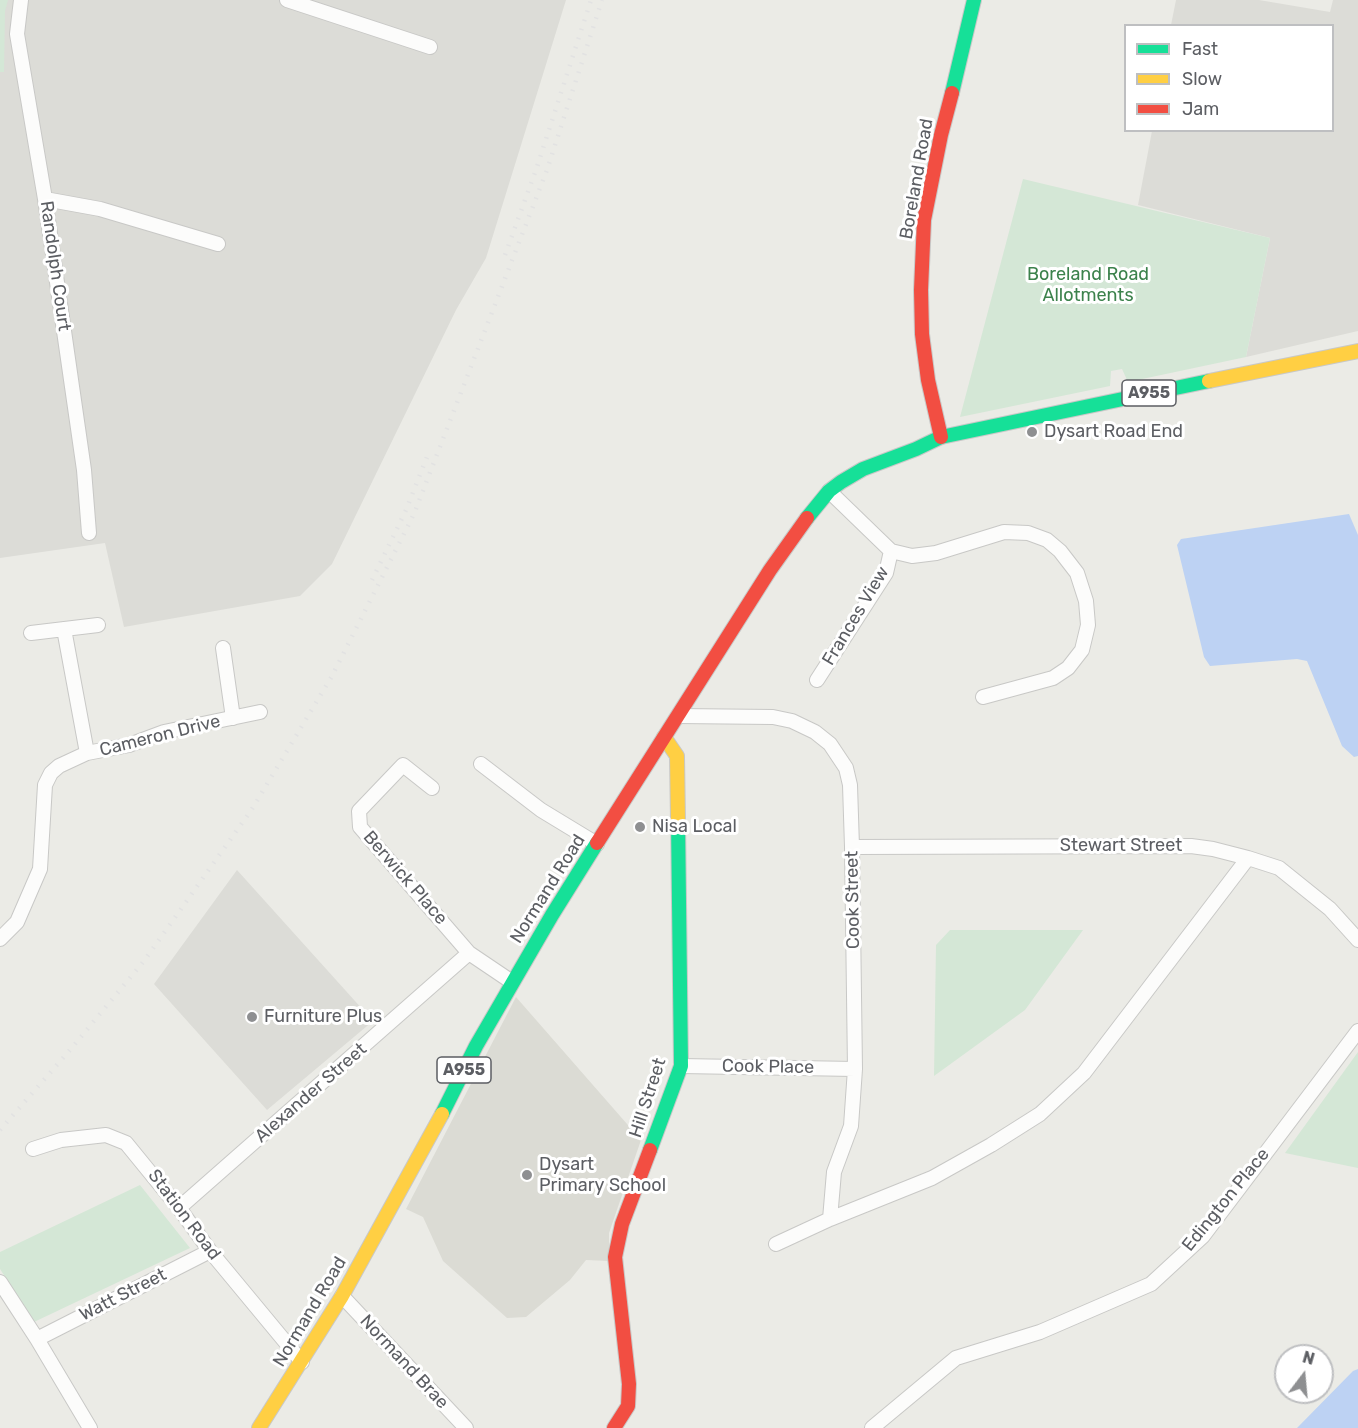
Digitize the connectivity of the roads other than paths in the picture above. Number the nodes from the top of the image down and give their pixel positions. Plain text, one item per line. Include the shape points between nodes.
1 (21, 0) edge
2 (287, 0) edge
3 (974, 0) edge
4 (430, 47) dead end
5 (45, 199) junction
6 (218, 244) dead end
7 (1358, 351) edge
8 (941, 437) junction
9 (830, 491) junction
10 (89, 533) dead end
11 (891, 552) junction
12 (98, 625) dead end
13 (64, 629) junction
14 (31, 633) dead end
15 (223, 648) dead end
16 (817, 680) dead end
17 (983, 697) dead end
18 (260, 712) dead end
19 (678, 716) junction
20 (232, 718) junction
21 (664, 737) junction
22 (87, 753) junction
23 (481, 764) dead end
24 (432, 788) dead end
25 (597, 844) junction
26 (852, 847) junction
27 (1248, 858) junction
28 (0, 939) edge
29 (1358, 940) edge
30 (469, 953) junction
31 (512, 982) junction
32 (1358, 1031) edge
33 (681, 1066) junction
34 (855, 1069) junction
35 (33, 1149) dead end
36 (179, 1208) junction
37 (830, 1219) junction
38 (776, 1244) dead end
39 (210, 1251) junction
40 (0, 1282) edge
41 (342, 1296) junction
42 (37, 1339) junction
43 (302, 1362) junction
44 (459, 1425) edge
45 (90, 1428) edge
46 (259, 1428) edge
47 (614, 1428) edge
48 (872, 1428) edge

1 - 5 street, Randolph Court via 17,34
2 - 4 street
3 - 8 main road, Boreland Road via 924,220 922,334
5 - 6 street via 100,209
5 - 10 street, Randolph Court via 84,470
7 - 8 main road, A955
8 - 9 main road, Normand Road / A955 via 863,469
9 - 11 street
9 - 19 main road, Normand Road / A955 via 770,570
11 - 16 street, Frances View via 886,573
11 - 17 street via 912,556 936,553 1004,532 1028,533 1047,540 1077,573 1086,601 1088,625 1082,650 1068,668 1053,678
12 - 13 street
13 - 14 street
13 - 22 street, Cameron Drive
15 - 20 street, Cameron Drive
18 - 20 street, Cameron Drive
19 - 21 main road, Normand Road / A955
19 - 26 street, Cook Street via 773,717 815,732 830,744 846,768
20 - 22 street, Cameron Drive
21 - 25 main road, Normand Road / A955
21 - 33 main road, Hill Street via 676,756 678,776
22 - 28 street, Cameron Drive via 58,766 45,785 40,869 17,921
23 - 25 street via 541,810
24 - 30 street, Berwick Place via 403,765 359,811 360,827
25 - 31 main road, Normand Road / A955
26 - 27 street, Stewart Street via 1191,846
26 - 34 street, Cook Street
27 - 29 street, Stewart Street via 1279,868 1330,909
27 - 37 street via 1084,1073 1040,1114 932,1178
30 - 31 street, Berwick Place
30 - 36 street, Alexander Street
31 - 41 main road, Normand Road / A955
32 - 48 street, Edington Place via 1203,1236 1152,1284 1040,1332 956,1358
33 - 34 street, Cook Place
33 - 47 main road, Hill Street via 622,1224 615,1257 629,1384 628,1406
34 - 37 street, Cook Street via 850,1126 834,1172
35 - 36 street, Station Road via 61,1140 106,1135 126,1143
36 - 39 street, Station Road
37 - 38 street
39 - 42 street, Watt Street
39 - 43 street, Station Road
40 - 42 street
41 - 43 main road, Normand Road / A955
41 - 44 street, Normand Brae
42 - 45 street
43 - 46 main road, Normand Road / A955

